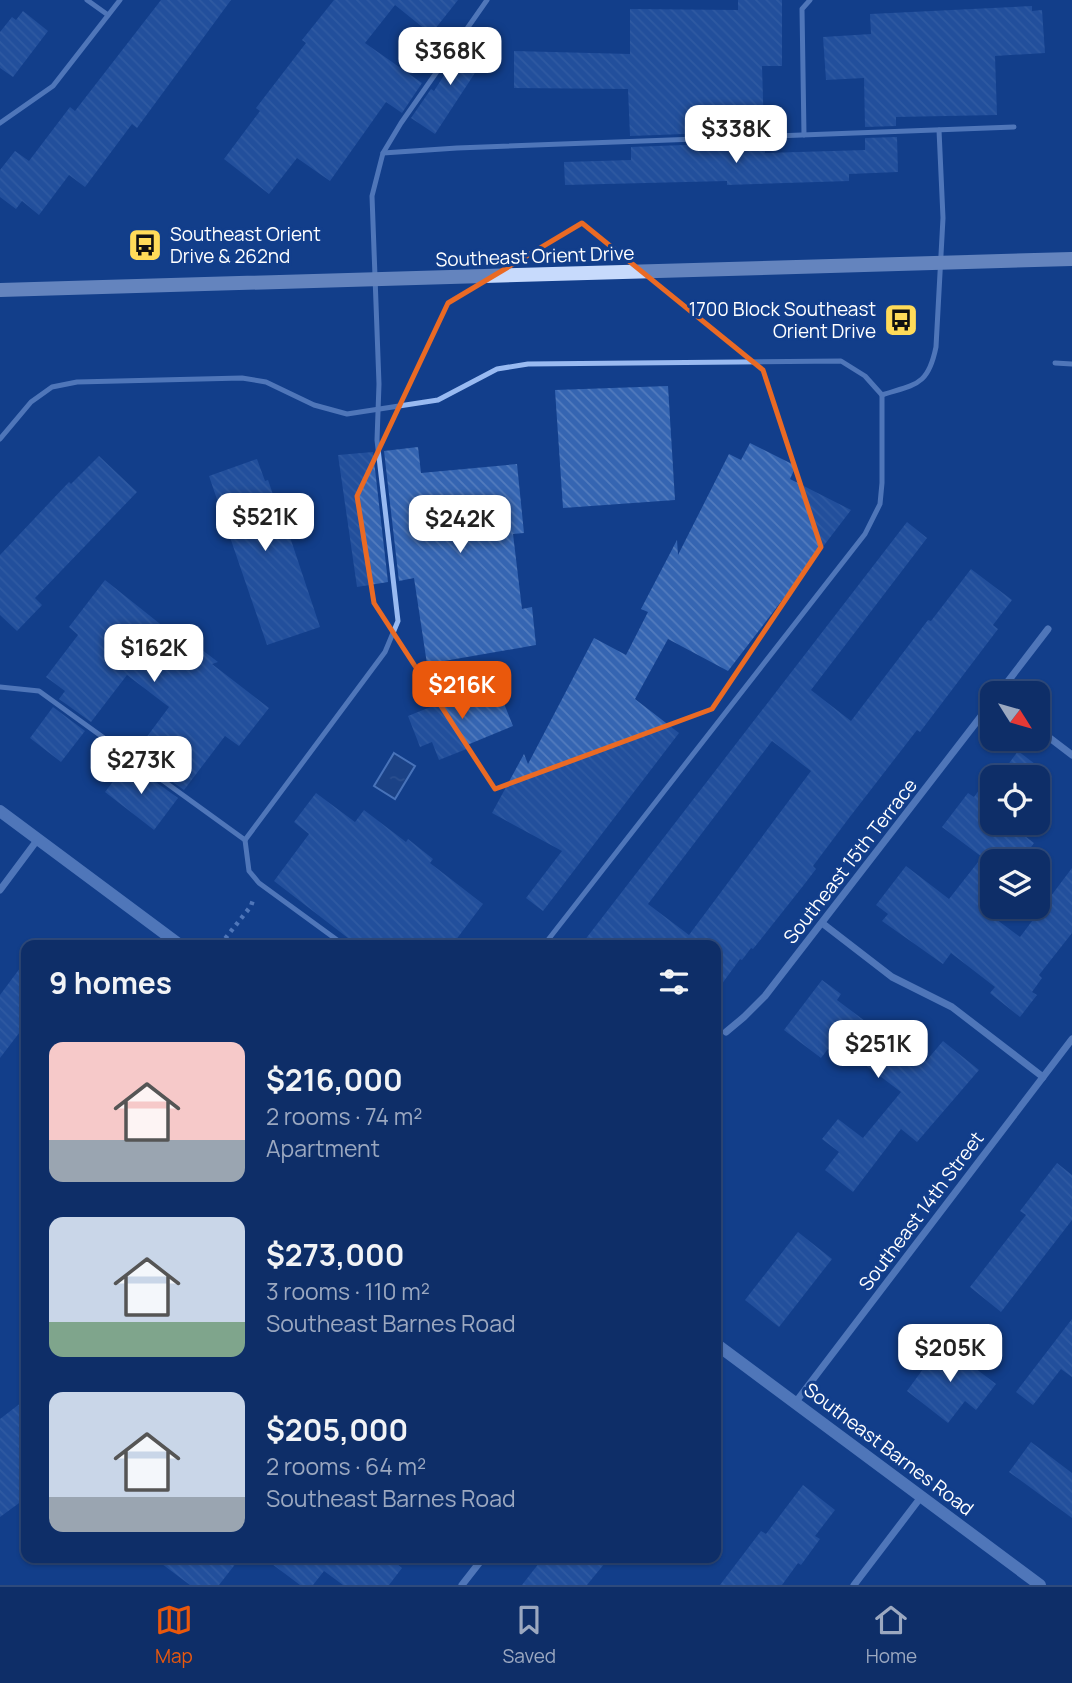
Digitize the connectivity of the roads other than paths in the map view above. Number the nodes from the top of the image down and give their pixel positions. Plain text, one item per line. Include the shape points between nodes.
1 (88, 0) edge
2 (120, 0) edge
3 (487, 0) edge
4 (810, 0) edge
5 (108, 15) junction
6 (0, 123) edge
7 (1013, 127) dead end
8 (939, 130) junction
9 (804, 135) junction
10 (383, 153) junction
11 (1072, 259) edge
12 (941, 263) junction
13 (376, 280) junction
14 (0, 289) edge
15 (1055, 363) dead end
16 (1072, 363) edge
17 (882, 395) junction
18 (378, 411) junction
19 (0, 439) edge
20 (1048, 629) dead end
21 (1008, 681) edge
22 (0, 687) edge
23 (980, 718) edge
24 (1050, 738) edge
25 (1072, 755) edge
26 (0, 811) edge
27 (38, 839) junction
28 (246, 840) junction
29 (0, 890) edge
30 (822, 923) junction
31 (173, 940) edge
32 (337, 940) edge
33 (548, 940) edge
34 (726, 1032) dead end
35 (1072, 1039) edge
36 (1043, 1077) junction
37 (721, 1348) edge
38 (794, 1403) junction
39 (921, 1497) junction
40 (479, 1563) edge
41 (462, 1585) edge
42 (854, 1585) edge
43 (1040, 1585) edge

1 - 5 lane
2 - 5 lane
3 - 10 lane
4 - 9 lane via 802,9
5 - 6 lane via 53,86
7 - 8 lane
8 - 9 lane
8 - 12 lane
9 - 10 lane
10 - 13 lane via 372,196
11 - 12 main road, Southeast Orient Drive
12 - 13 main road, Southeast Orient Drive
12 - 17 lane via 932,366 921,382
13 - 14 main road, Southeast Orient Drive
13 - 18 lane
15 - 16 lane
17 - 18 lane via 865,376 841,361 528,364 497,369 438,400
17 - 33 lane via 880,504 866,534
18 - 19 lane via 347,414 314,405 266,382 242,378 77,382 52,387 31,402
18 - 28 lane via 377,440 398,621 385,652
20 - 21 street
22 - 28 lane via 39,691
23 - 30 street, Southeast 15th Terrace
24 - 25 street
26 - 27 street
27 - 29 street
27 - 31 street
28 - 32 lane via 249,871 259,883
30 - 34 street, Southeast 15th Terrace via 765,996
30 - 36 street via 892,977 952,1007
35 - 36 street, Southeast 14th Street
36 - 38 street, Southeast 14th Street
37 - 38 street, Southeast Barnes Road
38 - 39 street, Southeast Barnes Road
39 - 42 street
39 - 43 street, Southeast Barnes Road
40 - 41 street

